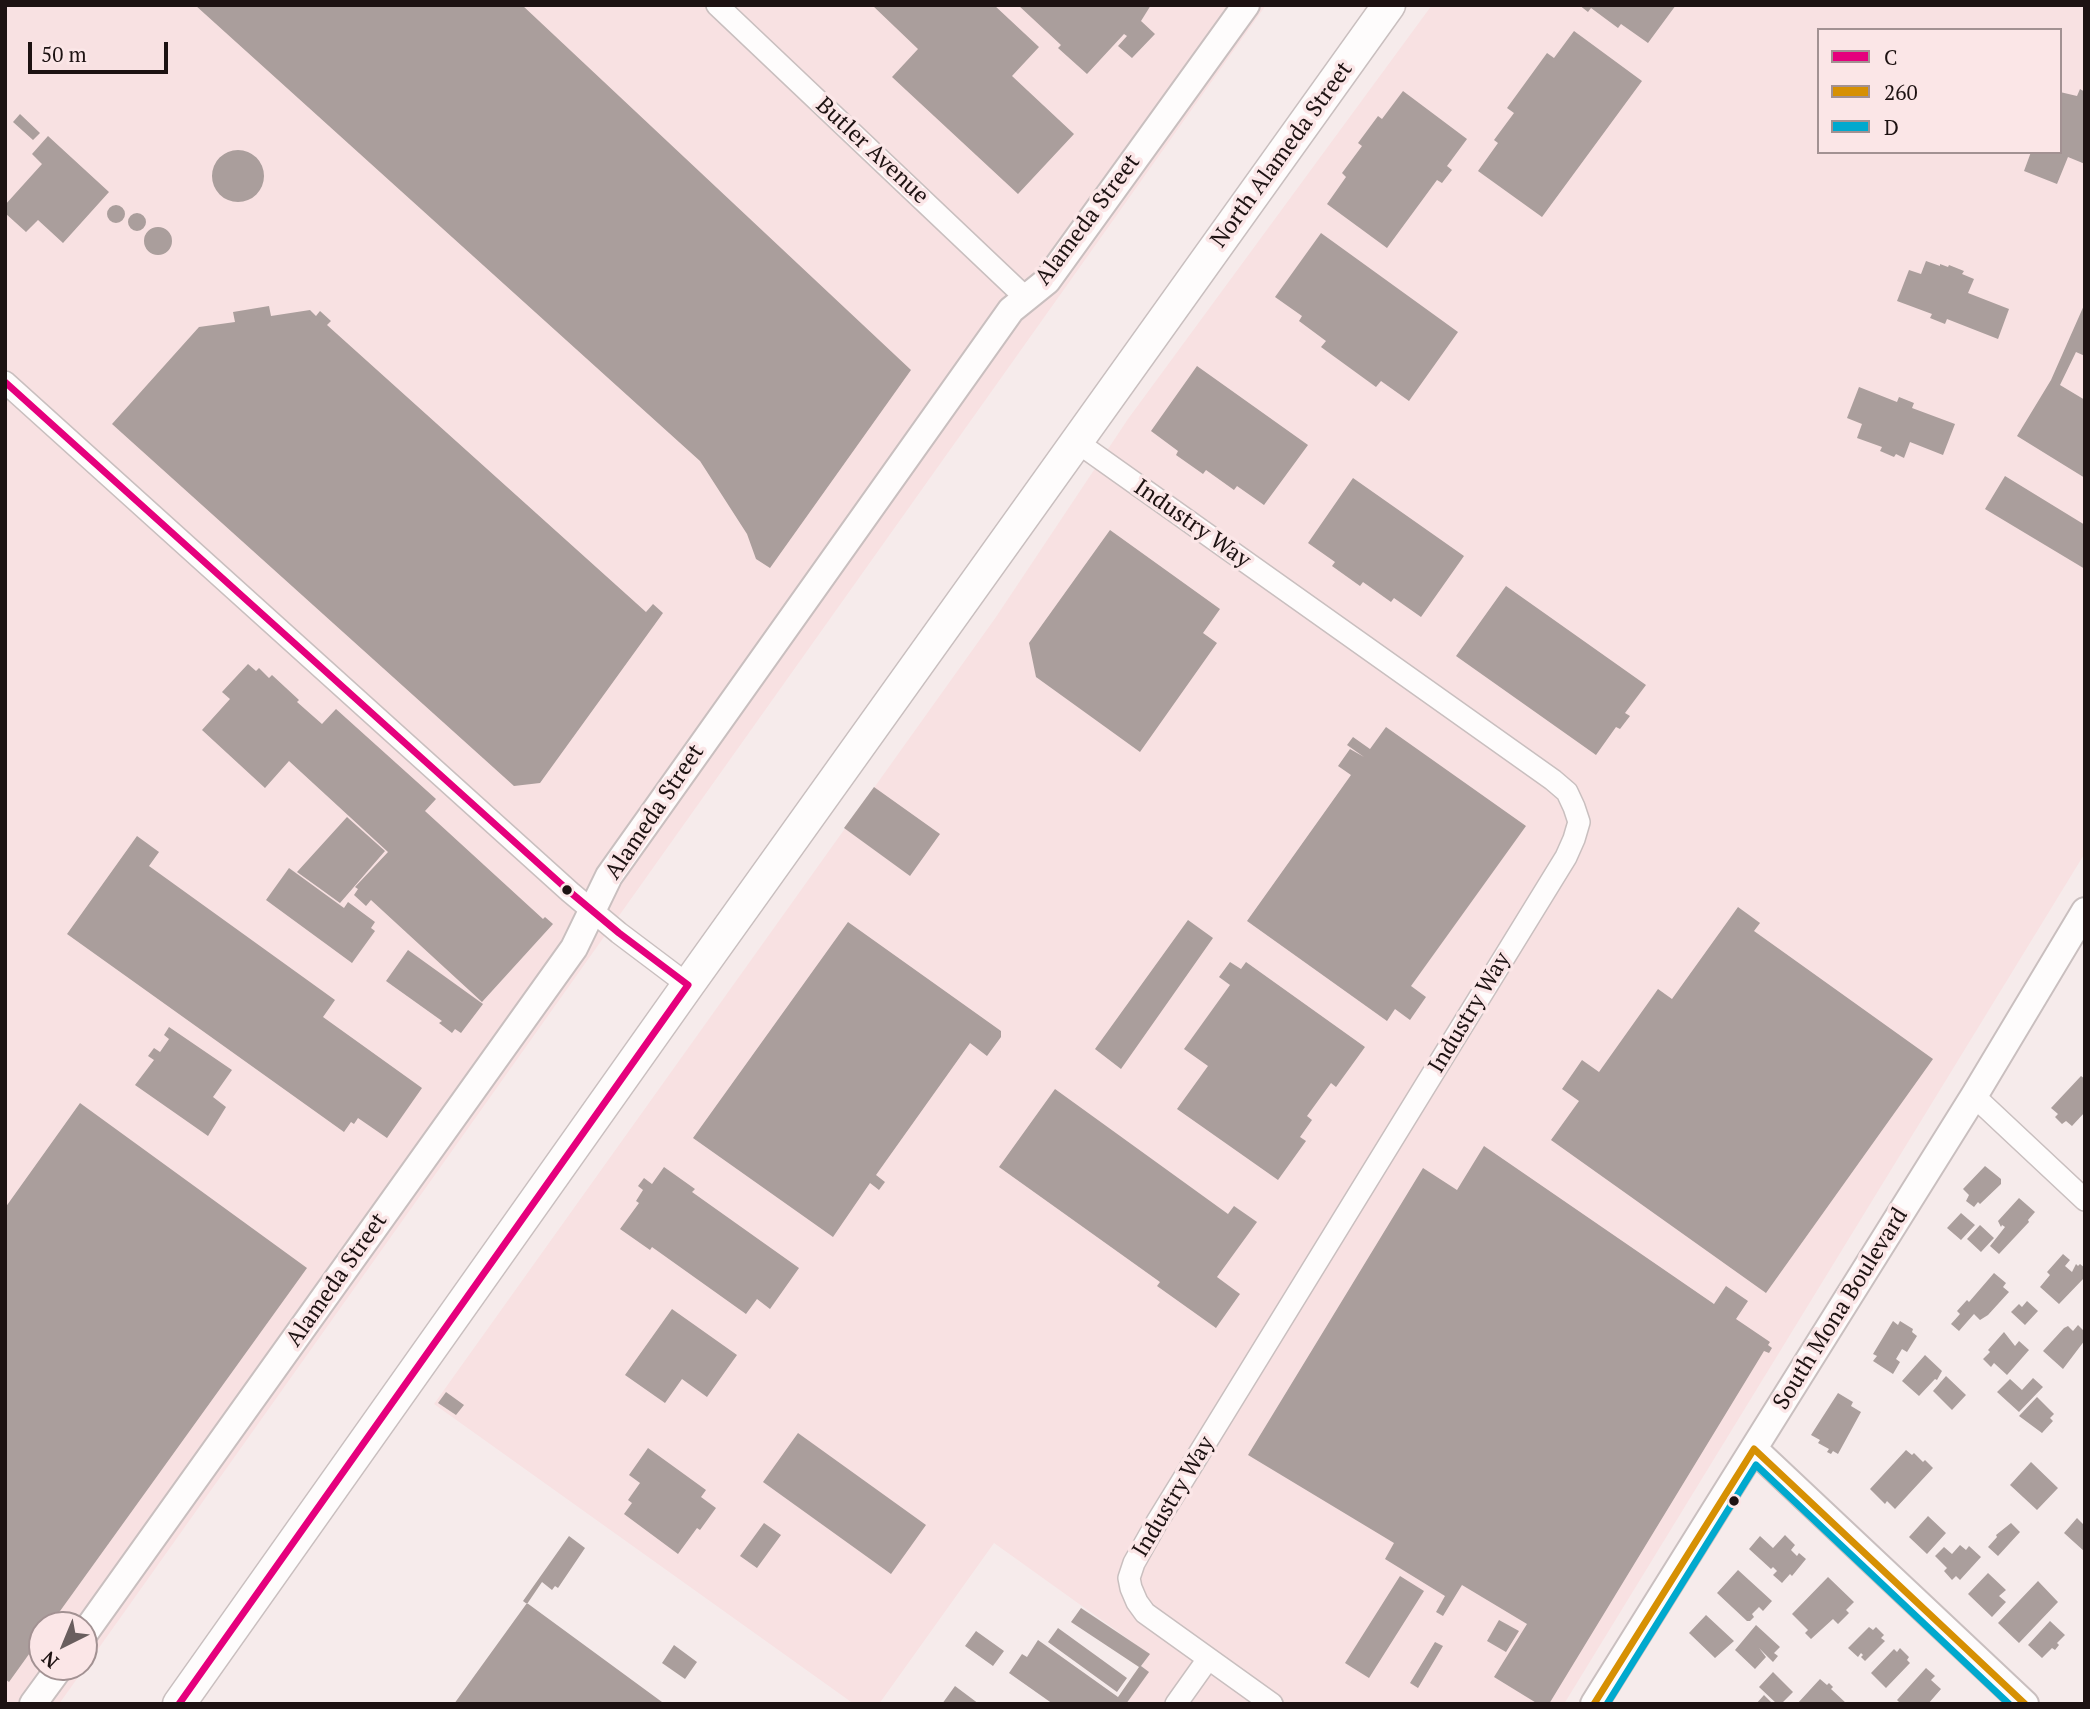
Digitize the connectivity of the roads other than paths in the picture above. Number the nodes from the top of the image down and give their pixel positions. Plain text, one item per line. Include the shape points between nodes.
1 (717, 5) edge
2 (1247, 5) edge
3 (1389, 5) edge
4 (1027, 298) junction
5 (5, 382) edge
6 (1077, 442) junction
7 (2085, 911) edge
8 (593, 912) junction
9 (678, 978) junction
10 (1974, 1096) junction
11 (2085, 1199) edge
12 (1754, 1449) junction
13 (98, 1614) edge
14 (1208, 1659) junction
15 (50, 1681) edge
16 (33, 1704) edge
17 (179, 1704) edge
18 (1176, 1704) edge
19 (1272, 1704) edge
20 (1594, 1704) edge
21 (2025, 1704) edge

1 - 4 street, Butler Avenue
2 - 4 street, Alameda Street via 1047,281
3 - 6 main road, North Alameda Street
4 - 8 street, Alameda Street via 1011,310 654,811 609,876
5 - 8 street
6 - 9 main road
6 - 14 street, Industry Way via 1553,780 1566,792 1579,822 1566,857 1134,1563 1131,1588 1145,1613
7 - 10 street, South Mona Boulevard
8 - 9 street
8 - 13 street, Alameda Street via 574,948
9 - 17 main road
10 - 11 street
10 - 12 street, South Mona Boulevard
12 - 20 street, South Mona Boulevard
12 - 21 street
14 - 18 street
14 - 19 street, Industry Way
15 - 16 street

